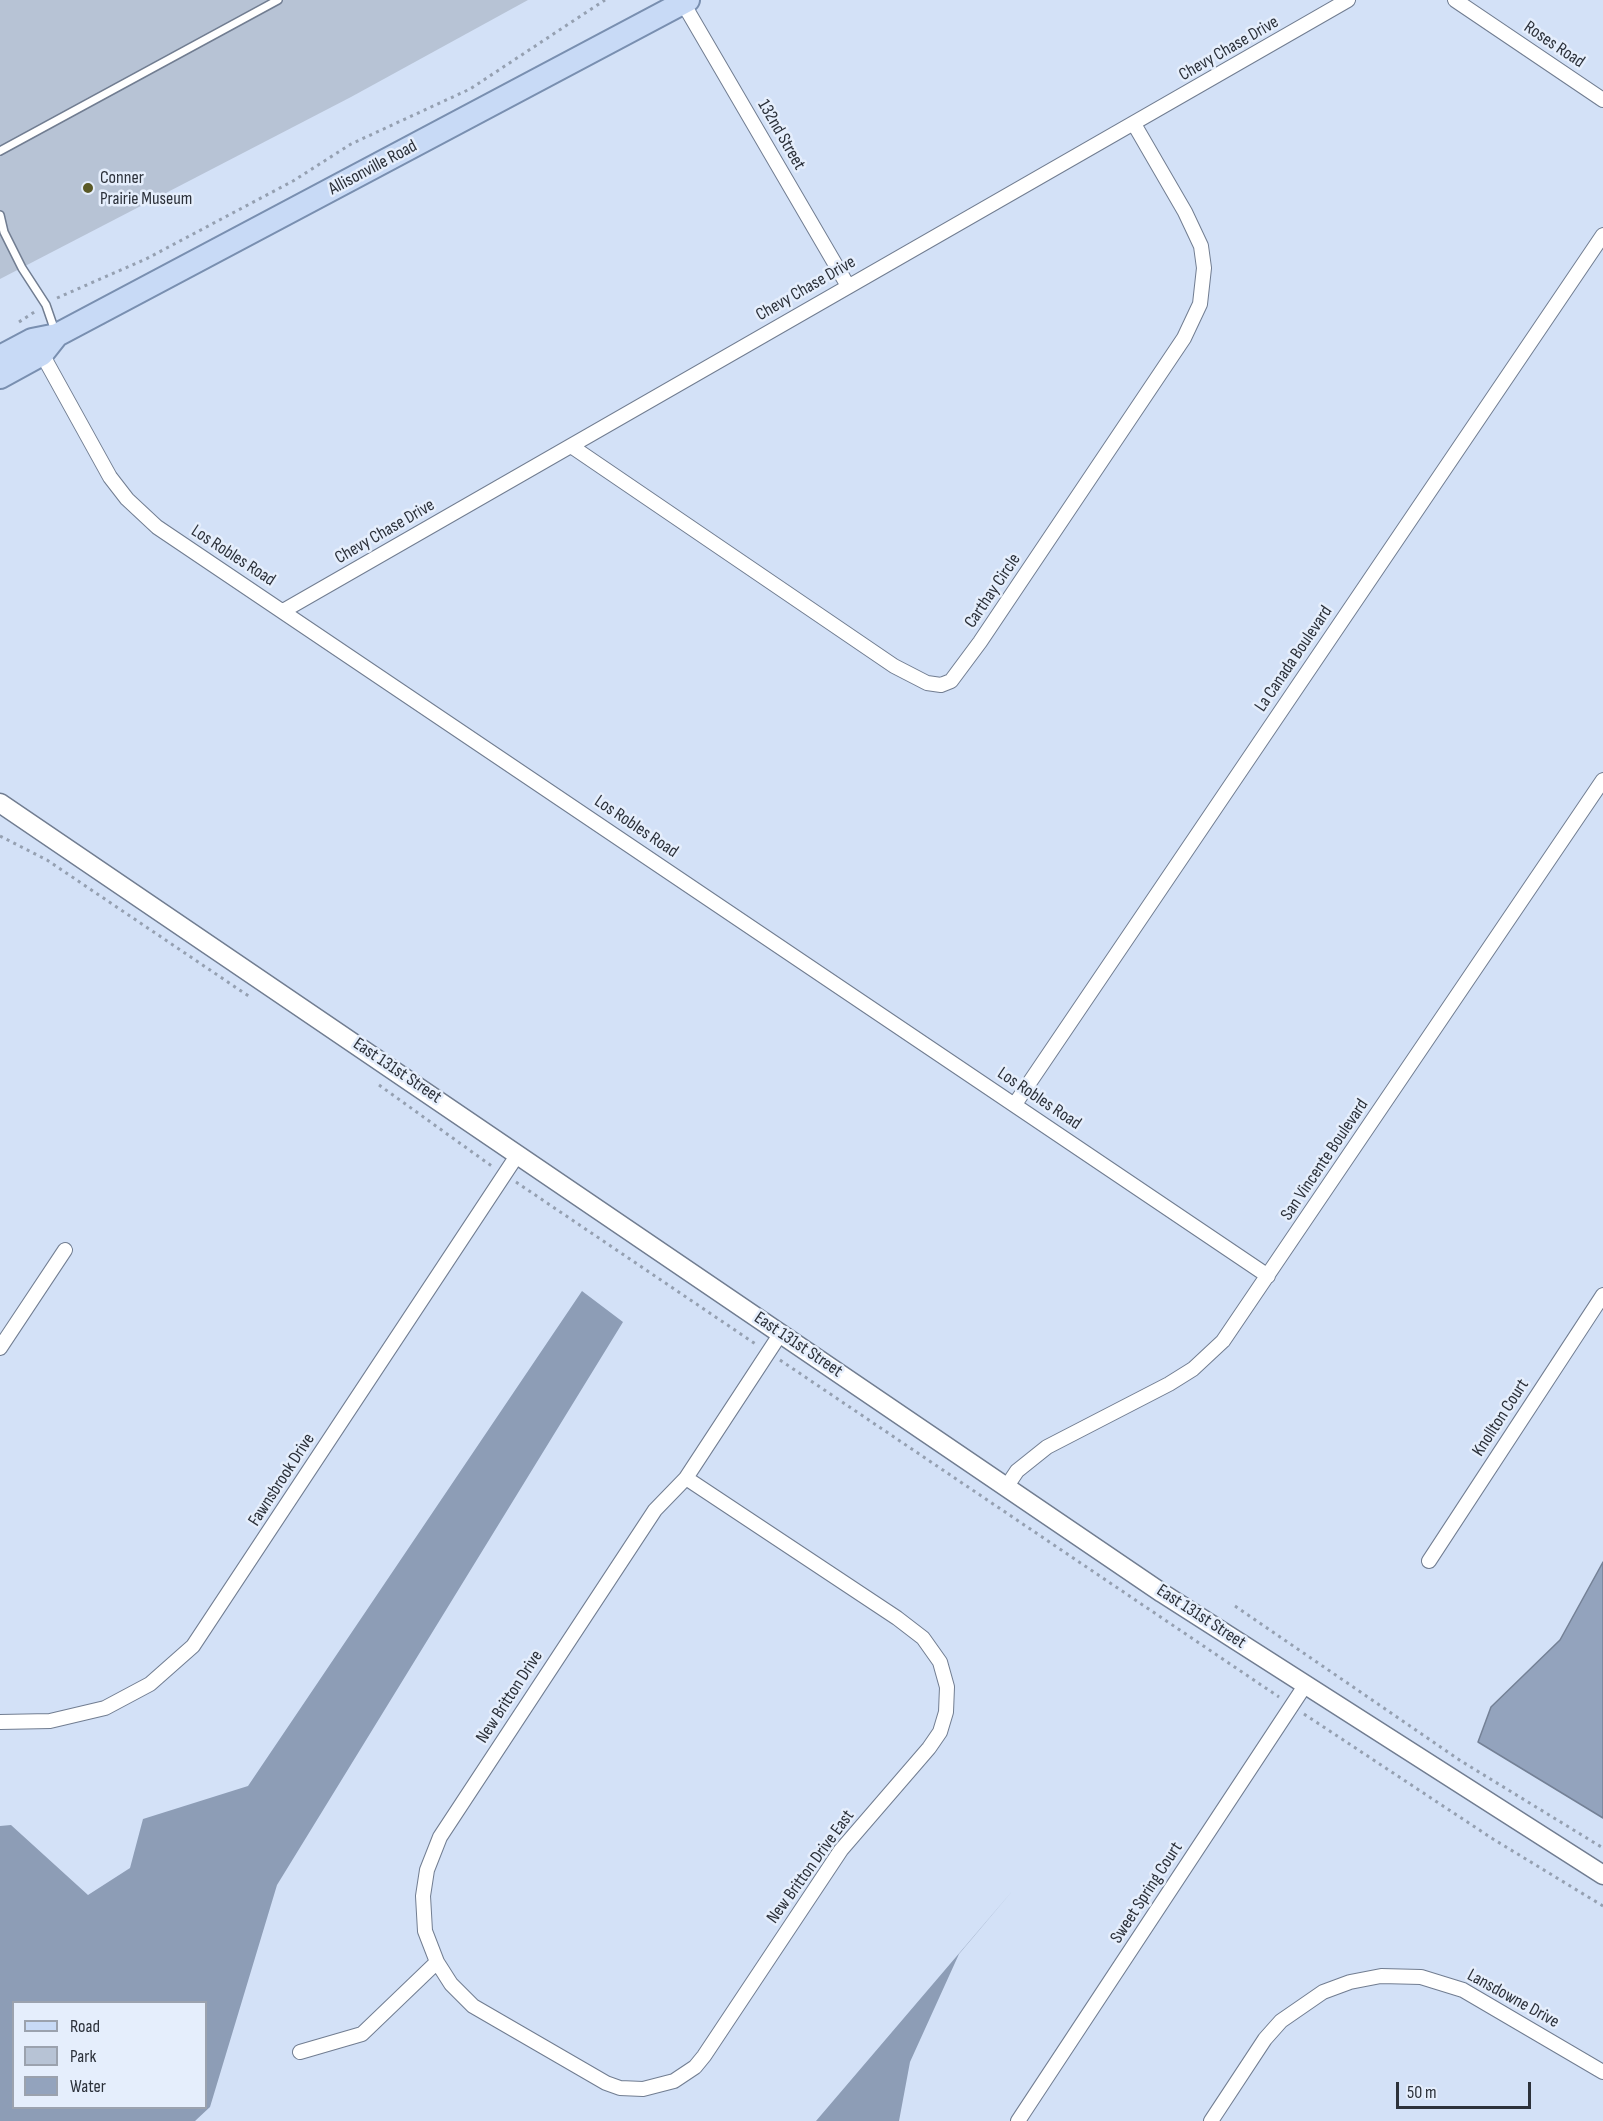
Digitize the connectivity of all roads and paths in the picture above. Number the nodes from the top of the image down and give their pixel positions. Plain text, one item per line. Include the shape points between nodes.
1 (278, 0) edge
2 (605, 0) edge
3 (1348, 0) edge
4 (1455, 0) edge
5 (685, 2) edge
6 (1603, 100) edge
7 (1134, 124) junction
8 (0, 152) edge
9 (0, 214) edge
10 (1603, 235) edge
11 (848, 286) junction
12 (46, 305) junction
13 (18, 323) dead end
14 (57, 335) junction
15 (42, 354) junction
16 (0, 357) edge
17 (0, 376) edge
18 (571, 446) junction
19 (283, 611) junction
20 (1603, 780) edge
21 (0, 803) edge
22 (0, 836) edge
23 (250, 997) dead end
24 (374, 1080) dead end
25 (1015, 1104) junction
26 (519, 1154) junction
27 (505, 1174) junction
28 (65, 1250) dead end
29 (1269, 1276) junction
30 (1603, 1295) edge
31 (780, 1333) junction
32 (0, 1348) edge
33 (768, 1352) junction
34 (686, 1478) junction
35 (1007, 1486) junction
36 (1429, 1561) dead end
37 (1235, 1606) dead end
38 (1306, 1684) junction
39 (1292, 1706) junction
40 (0, 1722) edge
41 (1603, 1848) edge
42 (1603, 1875) edge
43 (1603, 1906) edge
44 (437, 1962) junction
45 (300, 2052) dead end
46 (1603, 2072) edge
47 (1018, 2121) edge
48 (1211, 2121) edge

1 - 8 lane
2 - 12 path via 470,89 351,144 293,181 146,259
3 - 7 street, Chevy Chase Drive
4 - 6 street, Roses Road
5 - 11 street, 132nd Street
5 - 14 main road, Allisonville Road
7 - 11 street, Chevy Chase Drive
7 - 18 street, Carthay Circle via 1200,246 1204,268 1200,304 1184,338 951,681 941,685 927,683 894,666
9 - 12 lane via 4,232 22,268
10 - 25 street, La Canada Boulevard
11 - 18 street, Chevy Chase Drive
12 - 13 path
12 - 14 lane
14 - 15 main road, Allisonville Road
14 - 16 main road, Allisonville Road via 32,340
15 - 17 main road, Allisonville Road
15 - 19 street, Los Robles Road via 110,477 127,499 157,527
18 - 19 street, Chevy Chase Drive
19 - 25 street, Los Robles Road
20 - 29 street, San Vincente Boulevard
21 - 26 street, East 131st Street
22 - 23 path via 47,860
24 - 27 path
25 - 29 street, Los Robles Road
26 - 27 street, Fawnsbrook Drive
26 - 31 street, East 131st Street
27 - 33 path
27 - 40 street, Fawnsbrook Drive via 193,1646 150,1684 105,1708 50,1722
28 - 32 street
29 - 35 street, San Vincente Boulevard via 1223,1341 1193,1369 1047,1447 1017,1471
30 - 36 street, Knollton Court
31 - 33 street, New Britton Drive
31 - 35 street, East 131st Street
33 - 34 street, New Britton Drive
33 - 39 path
34 - 44 street, New Britton Drive via 655,1510 432,1853 424,1882 423,1907 428,1940
34 - 44 street, New Britton Drive East via 923,1638 940,1662 947,1687 940,1731 925,1754 841,1850 704,2056 674,2081 643,2089 606,2083 473,2006 451,1984
35 - 38 street, East 131st Street via 1162,1593
37 - 41 path via 1461,1761
38 - 39 street, Sweet Spring Court
38 - 42 street, East 131st Street
39 - 43 path
39 - 47 street, Sweet Spring Court
44 - 45 street via 362,2034
46 - 48 street, Lansdowne Drive via 1463,1990 1421,1977 1381,1976 1323,1992 1281,2021

